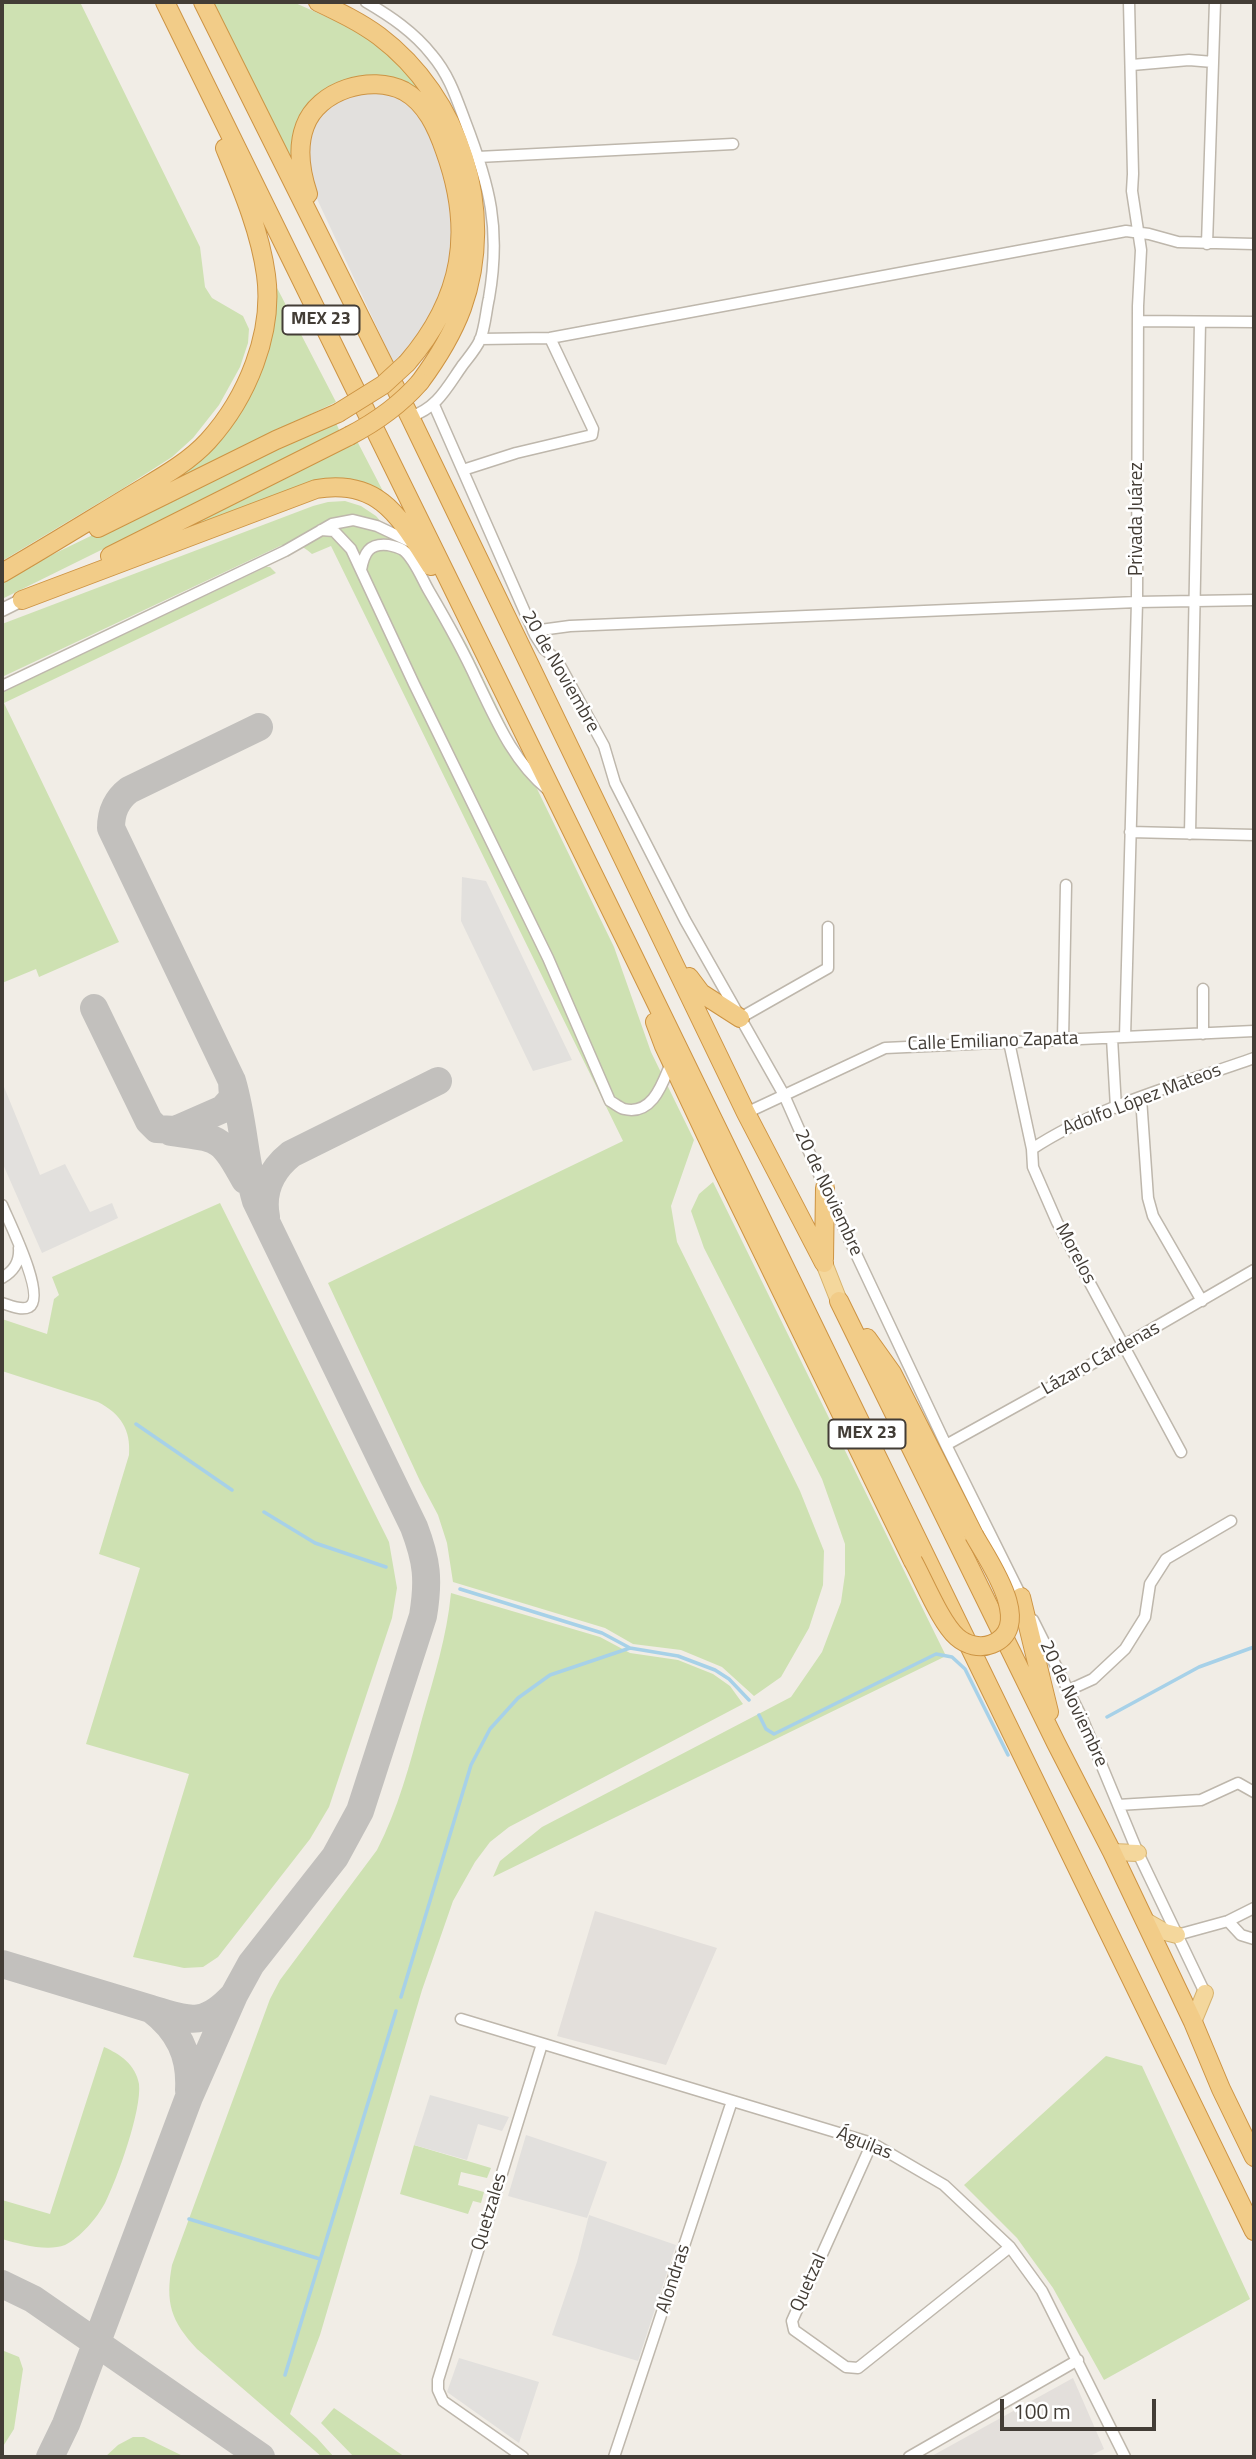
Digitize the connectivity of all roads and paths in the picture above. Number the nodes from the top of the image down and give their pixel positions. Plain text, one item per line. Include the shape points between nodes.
1 (165, 2) edge
2 (203, 2) edge
3 (318, 2) edge
4 (366, 2) edge
5 (1129, 2) edge
6 (1215, 2) edge
7 (175, 22) junction
8 (1213, 62) junction
9 (1132, 65) junction
10 (733, 144) dead end
11 (478, 157) junction
12 (1140, 232) junction
13 (1207, 244) junction
14 (1254, 244) edge
15 (326, 247) junction
16 (1138, 321) junction
17 (1200, 321) junction
18 (1254, 323) edge
19 (550, 338) junction
20 (480, 340) junction
21 (434, 405) junction
22 (410, 417) junction
23 (463, 470) junction
24 (321, 530) junction
25 (417, 545) junction
26 (361, 570) junction
27 (2, 574) edge
28 (22, 600) junction
29 (1254, 600) edge
30 (1195, 601) junction
31 (1137, 602) junction
32 (2, 610) edge
33 (533, 631) junction
34 (477, 639) junction
35 (2, 686) edge
36 (554, 794) junction
37 (1129, 832) junction
38 (1190, 834) junction
39 (1254, 835) edge
40 (1066, 885) dead end
41 (828, 927) dead end
42 (627, 943) junction
43 (668, 949) junction
44 (1203, 989) dead end
45 (740, 1018) junction
46 (1254, 1031) edge
47 (1203, 1034) junction
48 (1125, 1037) junction
49 (1112, 1038) junction
50 (1063, 1040) junction
51 (1009, 1042) junction
52 (1254, 1058) edge
53 (671, 1063) junction
54 (784, 1095) junction
55 (1141, 1098) junction
56 (1116, 1108) junction
57 (746, 1113) junction
58 (1032, 1149) junction
59 (825, 1188) junction
60 (2, 1205) edge
61 (19, 1245) junction
62 (824, 1263) junction
63 (1254, 1270) edge
64 (2, 1278) edge
65 (839, 1301) junction
66 (1202, 1301) junction
67 (2, 1303) edge
68 (1124, 1346) junction
69 (946, 1445) junction
70 (1181, 1452) dead end
71 (1231, 1521) dead end
72 (1021, 1597) junction
73 (1069, 1690) junction
74 (1056, 1742) junction
75 (1254, 1792) edge
76 (1118, 1805) junction
77 (1112, 1852) junction
78 (1138, 1853) junction
79 (1254, 1908) edge
80 (1144, 1920) junction
81 (1228, 1921) junction
82 (1177, 1935) junction
83 (1254, 1939) edge
84 (1205, 1993) joint
85 (461, 2019) dead end
86 (1194, 2022) junction
87 (542, 2044) junction
88 (732, 2101) junction
89 (872, 2143) junction
90 (1254, 2157) edge
91 (1254, 2231) edge
92 (1010, 2247) junction
93 (1078, 2360) junction
94 (523, 2457) edge
95 (614, 2457) edge
96 (909, 2457) edge
97 (1125, 2457) edge

1 - 7 highway, MEX 23
2 - 15 highway, MEX 23
3 - 28 highway, bridge via 378,35 409,63 446,115 468,172 474,207 471,276 453,329 410,394 376,421
4 - 11 street via 394,19 432,55 457,96
5 - 9 street, Privada Juárez
6 - 8 street
7 - 27 highway via 261,247 267,306 257,357 226,418 206,443 169,472
7 - 34 highway, MEX 23
8 - 9 street
8 - 13 street
9 - 12 street, Privada Juárez via 1132,191
10 - 11 street
11 - 20 street via 495,237
12 - 13 street
12 - 16 street, Privada Juárez
12 - 19 street
13 - 14 street
15 - 22 highway, MEX 23
15 - 27 highway, bridge via 300,159 305,125 325,99 341,91 373,84 405,92 425,110 440,137 457,184 462,226 449,297 407,363 383,385 338,413
16 - 17 street
16 - 31 street, Privada Juárez
17 - 18 street
17 - 30 street
19 - 20 street
19 - 23 street via 592,435
20 - 21 street
21 - 22 street
21 - 23 street, 20 de Noviembre
22 - 43 highway, MEX 23
23 - 33 street, 20 de Noviembre
24 - 25 street via 353,520
24 - 26 street via 334,531 342,538
24 - 35 street
25 - 28 highway via 399,518 368,492 332,486
25 - 34 highway
26 - 36 street via 363,556 379,544 408,555 518,758
26 - 53 street via 548,958 610,1101 625,1110 642,1108 658,1095
28 - 32 street
29 - 30 street
30 - 31 street
30 - 38 street
31 - 33 street
31 - 37 street, Privada Juárez
33 - 45 street, 20 de Noviembre via 557,660 604,746 615,783
34 - 36 highway, MEX 23
36 - 42 highway, MEX 23
37 - 38 street
37 - 48 street, Privada Juárez
38 - 39 street
40 - 50 street
41 - 45 street via 828,968
42 - 53 highway
42 - 91 highway, MEX 23
43 - 45 highway via 701,993
43 - 57 highway, MEX 23
44 - 47 street
45 - 54 street, 20 de Noviembre
46 - 47 street, Calle Emiliano Zapata
47 - 48 street, Calle Emiliano Zapata
48 - 49 street, Calle Emiliano Zapata
49 - 50 street, Calle Emiliano Zapata
49 - 56 street
50 - 51 street, Calle Emiliano Zapata
51 - 54 street, Calle Emiliano Zapata via 885,1048
51 - 58 street, Morelos
52 - 55 street, Adolfo López Mateos
53 - 65 highway, bridge via 949,1627 972,1645 992,1644 1007,1631 1011,1610 1007,1597 892,1373
54 - 57 street, Calle Emiliano Zapata
54 - 59 street, 20 de Noviembre
55 - 56 street, Adolfo López Mateos
55 - 66 street via 1153,1216
56 - 58 street, Adolfo López Mateos via 1058,1132
57 - 62 highway, MEX 23
58 - 68 street, Morelos via 1033,1167 1057,1222
59 - 62 highway
59 - 69 street, 20 de Noviembre
60 - 61 street
61 - 64 street via 16,1265
61 - 67 street via 34,1285 33,1304 23,1309
62 - 65 main road, MEX 23
63 - 66 street, Lázaro Cárdenas
65 - 74 highway, MEX 23
66 - 68 street, Lázaro Cárdenas
68 - 69 street, Lázaro Cárdenas
68 - 70 street, Morelos
69 - 72 street, 20 de Noviembre
71 - 73 street via 1166,1559 1150,1584 1145,1617 1125,1649 1093,1679
72 - 73 street, 20 de Noviembre
72 - 74 highway
73 - 76 street, 20 de Noviembre
74 - 77 highway, MEX 23
75 - 76 street via 1238,1783 1201,1800
76 - 78 street, 20 de Noviembre
77 - 78 main road
77 - 80 highway, MEX 23
78 - 82 street, 20 de Noviembre
79 - 81 street
80 - 82 main road
80 - 86 highway, MEX 23
81 - 82 street
81 - 83 street via 1241,1935
82 - 84 street, 20 de Noviembre
84 - 86 main road
85 - 87 street, Águilas
86 - 90 highway, MEX 23
87 - 88 street, Águilas
87 - 94 street, Quetzales via 438,2380 443,2401
88 - 89 street, Águilas
88 - 95 street, Alondras
89 - 92 street, Águilas via 944,2185
89 - 92 street, Quetzal via 792,2320 794,2330 846,2367 858,2368
92 - 93 street, Águilas via 1042,2291
93 - 96 street
93 - 97 street, Águilas

